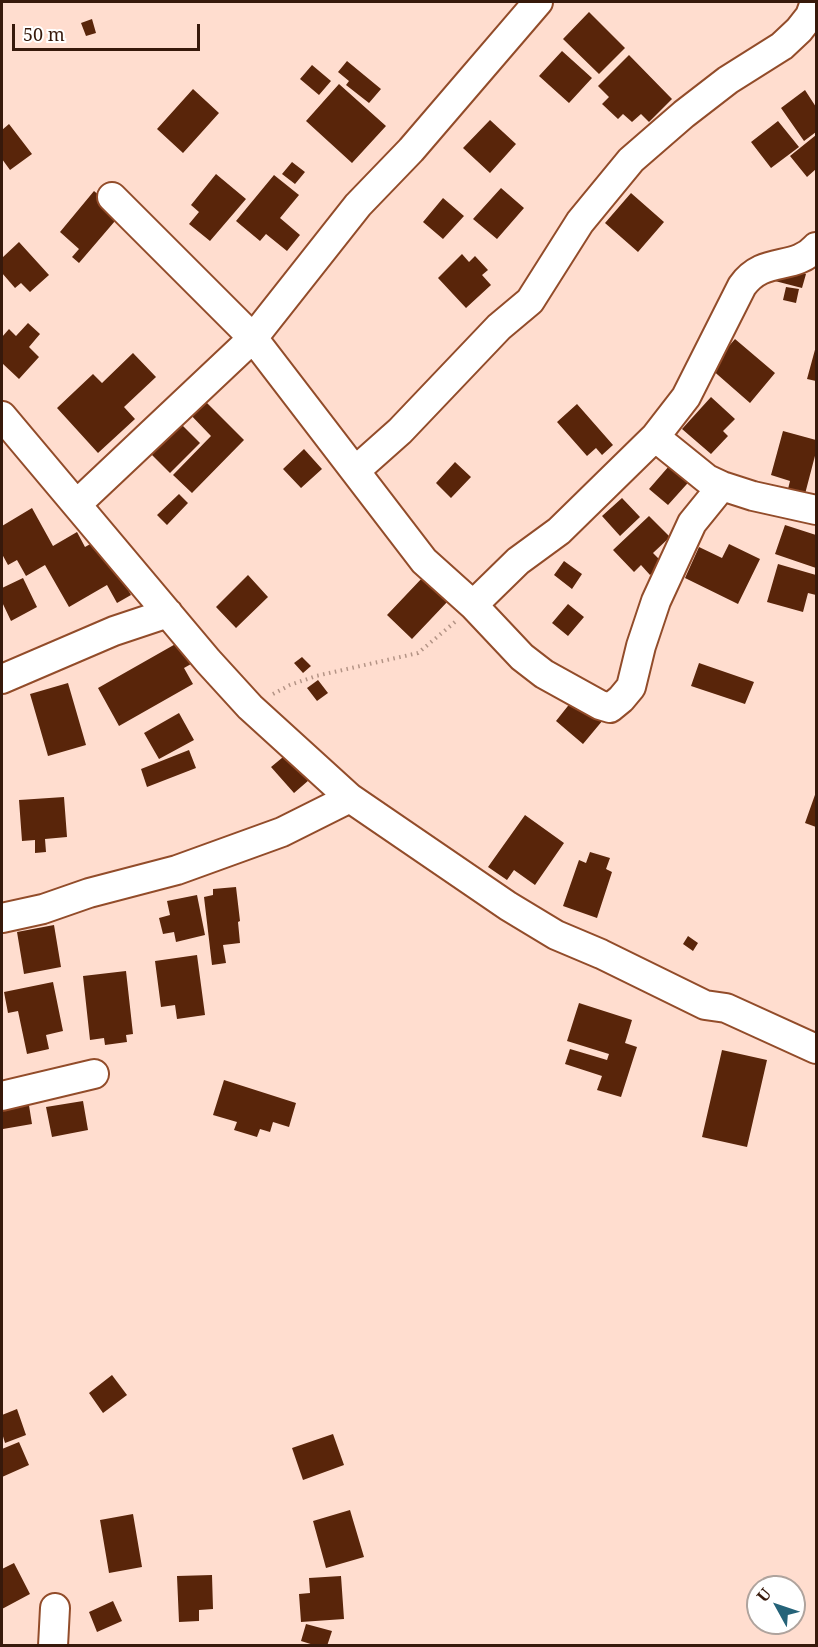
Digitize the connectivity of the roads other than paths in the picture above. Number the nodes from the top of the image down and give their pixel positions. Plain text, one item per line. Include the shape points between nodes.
1 (815, 2) edge
2 (525, 6) edge
3 (112, 197) dead end
4 (816, 247) edge
5 (253, 338) junction
6 (2, 416) edge
7 (655, 436) junction
8 (355, 471) junction
9 (722, 486) junction
10 (77, 504) junction
11 (816, 510) edge
12 (473, 605) junction
13 (168, 613) junction
14 (2, 679) edge
15 (350, 798) junction
16 (2, 918) edge
17 (816, 1049) edge
18 (94, 1074) dead end
19 (2, 1096) edge
20 (55, 1608) dead end
21 (53, 1646) edge

1 - 8 street via 810,16 782,46 710,93 631,160 580,222 530,301
2 - 5 street via 411,150 358,205
3 - 5 street
4 - 7 street via 808,257 764,267 749,275 686,397
5 - 8 street
5 - 10 street
6 - 10 street
7 - 9 street via 707,479
7 - 12 street via 560,531 518,561
8 - 12 street via 424,561
9 - 11 street
9 - 12 street via 692,523 656,601 631,687 610,708 544,674 522,657
10 - 13 street
13 - 14 street via 114,631
13 - 15 street via 250,707
15 - 16 street via 282,831 177,870
15 - 17 street via 556,935 705,1005 726,1008
18 - 19 street
20 - 21 street

